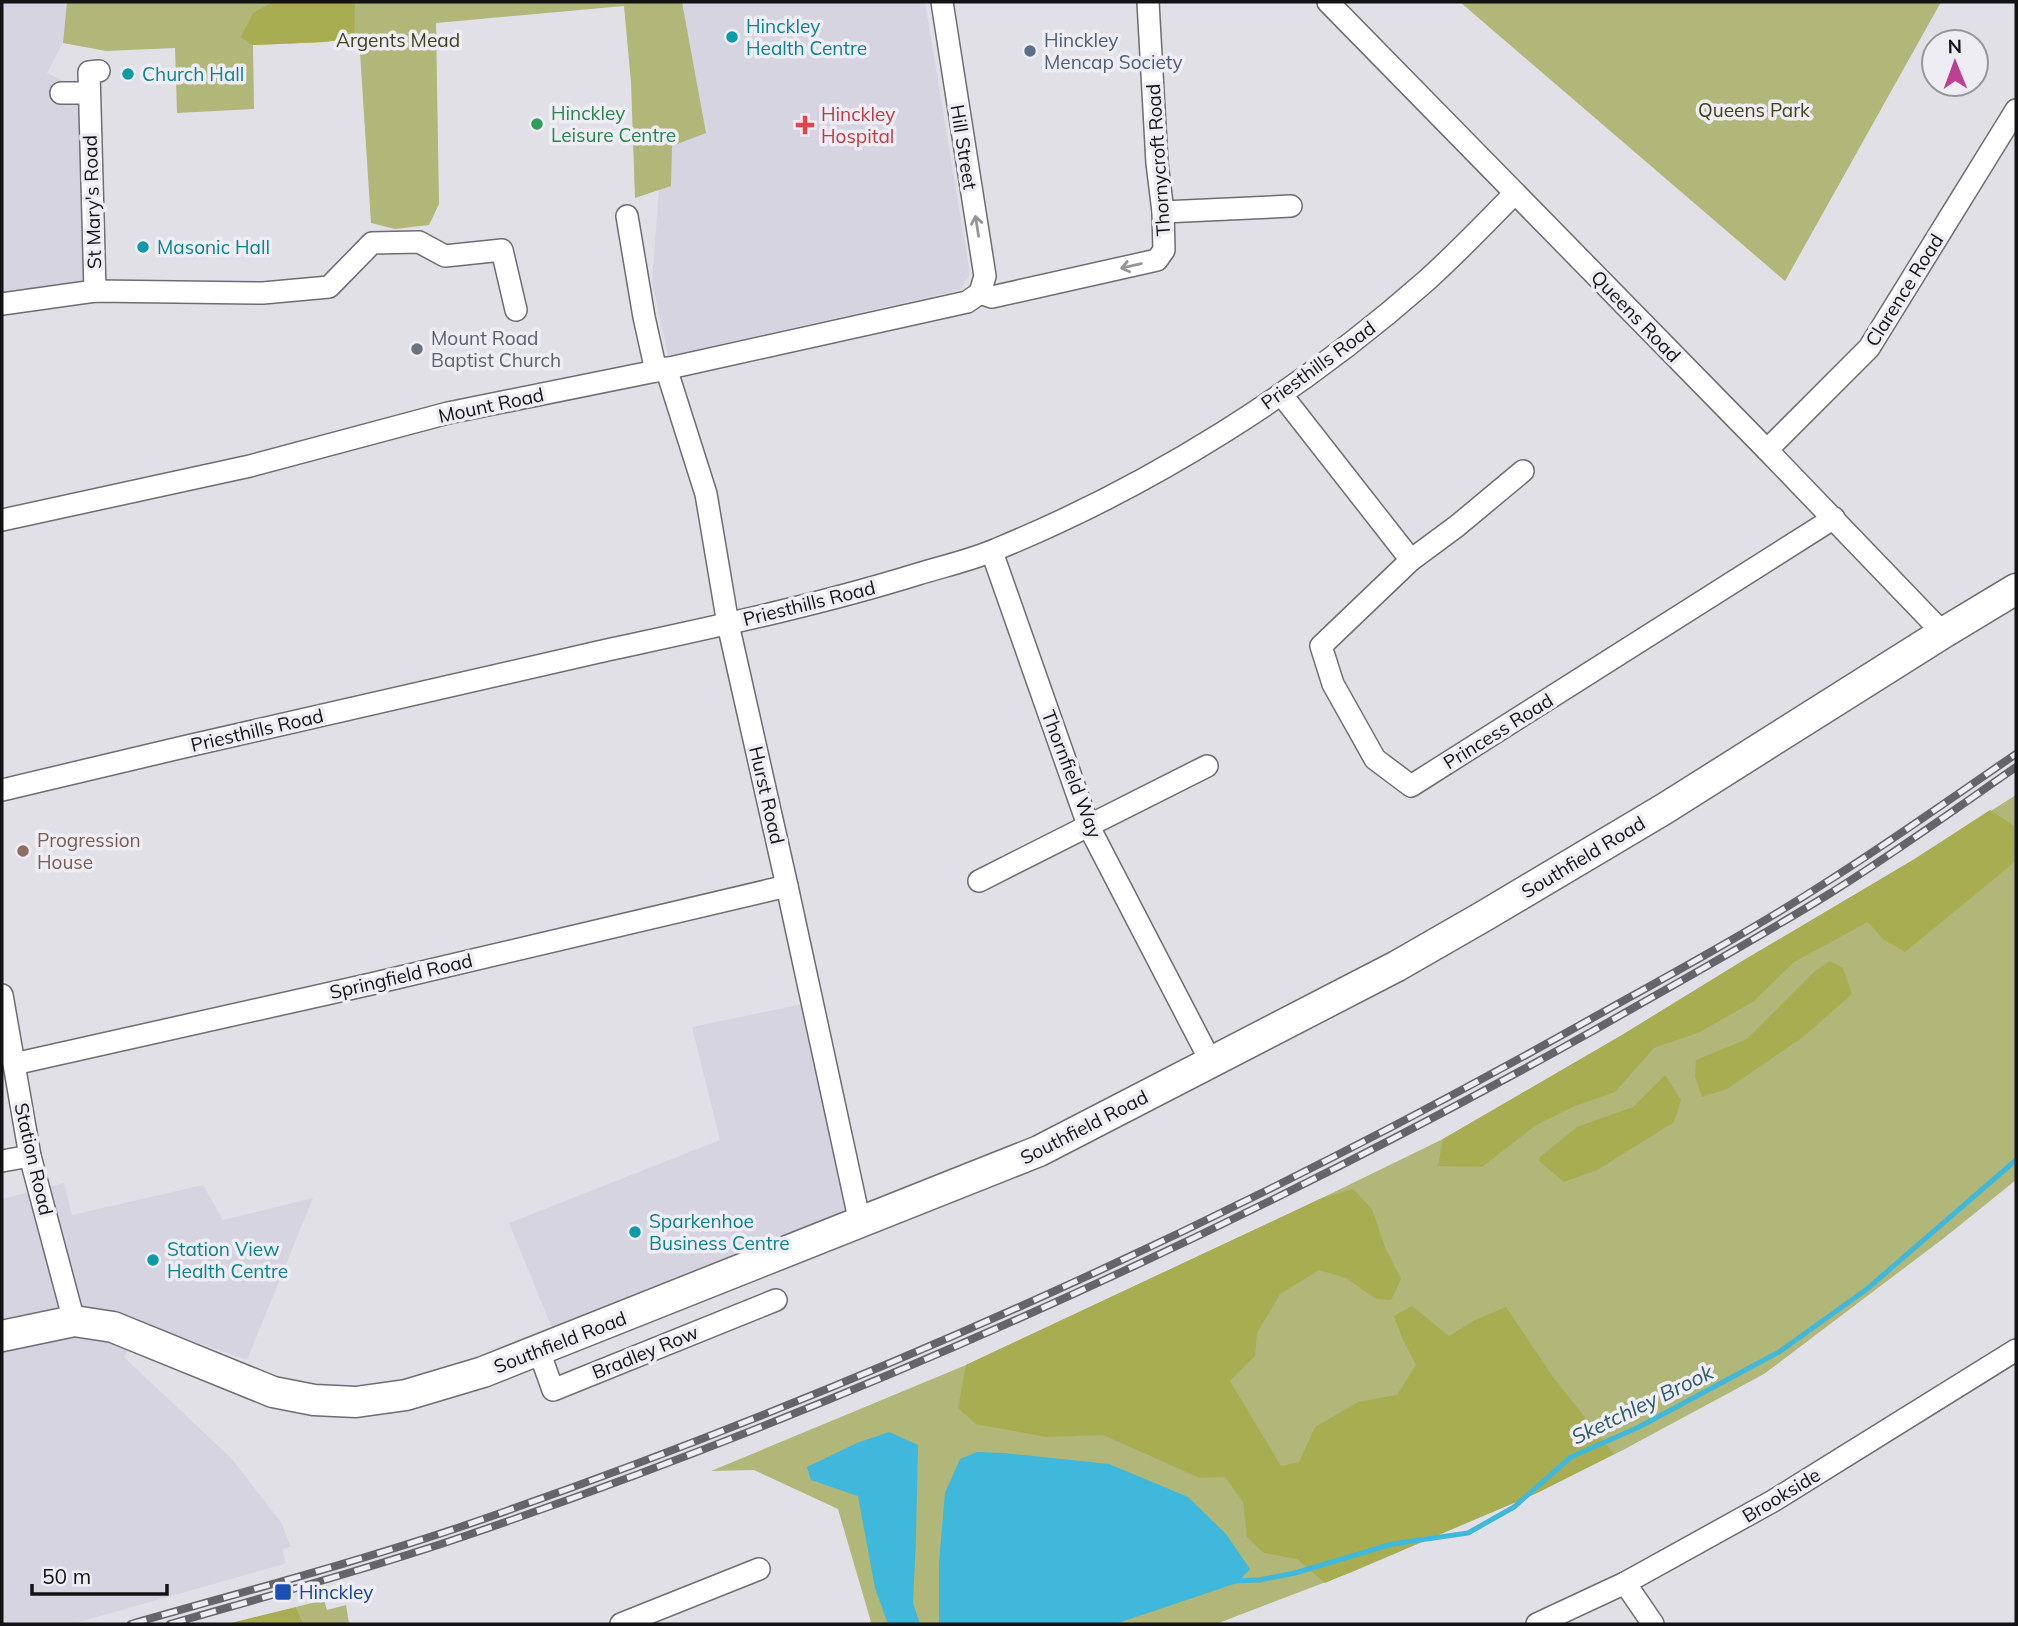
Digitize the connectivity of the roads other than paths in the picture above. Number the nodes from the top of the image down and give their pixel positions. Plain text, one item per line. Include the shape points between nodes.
1 (942, 2) edge
2 (1148, 2) edge
3 (1328, 2) edge
4 (99, 71) dead end
5 (61, 93) dead end
6 (89, 93) junction
7 (2016, 110) edge
8 (1515, 193) junction
9 (1291, 206) dead end
10 (1163, 212) junction
11 (626, 216) dead end
12 (95, 291) junction
13 (980, 293) junction
14 (2, 304) edge
15 (516, 310) dead end
16 (661, 370) junction
17 (1281, 394) junction
18 (1767, 450) junction
19 (1523, 471) dead end
20 (1833, 519) junction
21 (2, 520) edge
22 (992, 552) junction
23 (1411, 560) junction
24 (2016, 589) edge
25 (728, 624) junction
26 (1943, 633) junction
27 (1207, 766) dead end
28 (2, 790) edge
29 (1088, 825) junction
30 (979, 881) dead end
31 (787, 886) junction
32 (2, 995) edge
33 (1211, 1062) junction
34 (13, 1064) junction
35 (30, 1156) junction
36 (2, 1161) edge
37 (860, 1223) junction
38 (776, 1300) dead end
39 (74, 1321) junction
40 (2, 1335) edge
41 (2016, 1350) edge
42 (539, 1351) junction
43 (759, 1569) dead end
44 (1625, 1583) junction
45 (621, 1624) edge
46 (1537, 1624) edge
47 (1653, 1624) edge

13 -> 1 street, Hill Street via 985,276
2 - 10 street, Thornycroft Road
3 - 8 street, Queens Road
4 - 6 street, St Mary's Road via 89,72
5 - 6 street
6 - 12 street, St Mary's Road
7 - 18 street, Clarence Road via 1868,348
8 - 17 street, Priesthills Road via 1396,307
8 - 18 street, Queens Road
9 - 10 street
10 -> 13 street, Thornycroft Road via 1164,250 1157,260 992,297
11 - 16 street, Hurst Road via 644,317
12 - 14 street, St Mary's Road
12 - 15 street via 263,293 329,287 372,243 419,242 445,256 502,250
13 - 16 street, Mount Road via 967,302
16 - 21 street, Mount Road via 448,413 250,466
16 - 25 street, Hurst Road via 706,494
17 - 22 street, Priesthills Road via 1124,490
17 - 23 street
18 - 20 street, Queens Road
19 - 23 street, Princess Road
20 - 23 street, Princess Road via 1411,786 1375,759 1333,684 1321,646
20 - 26 street, Queens Road
22 - 25 street, Priesthills Road via 868,590
22 - 29 street, Thornfield Way
24 - 26 main road, Southfield Road
25 - 28 street, Priesthills Road
25 - 31 street, Hurst Road
26 - 33 main road, Southfield Road via 1484,916
27 - 29 street
29 - 30 street
29 - 33 street, Thornfield Way
31 - 34 street, Springfield Road
31 - 37 street, Hurst Road
32 - 34 street, Station Road
33 - 37 main road, Southfield Road via 1039,1151
34 - 35 street, Station Road
35 - 36 street
35 - 39 street, Station Road
37 - 42 main road, Southfield Road
38 - 42 street, Bradley Row via 553,1390
39 - 40 main road, Southfield Road
39 - 42 main road, Southfield Road via 113,1327 273,1392 328,1401 356,1402 415,1393
41 - 44 street, Brookside via 1773,1501
43 - 45 street
44 - 46 street, Brookside
44 - 47 street

